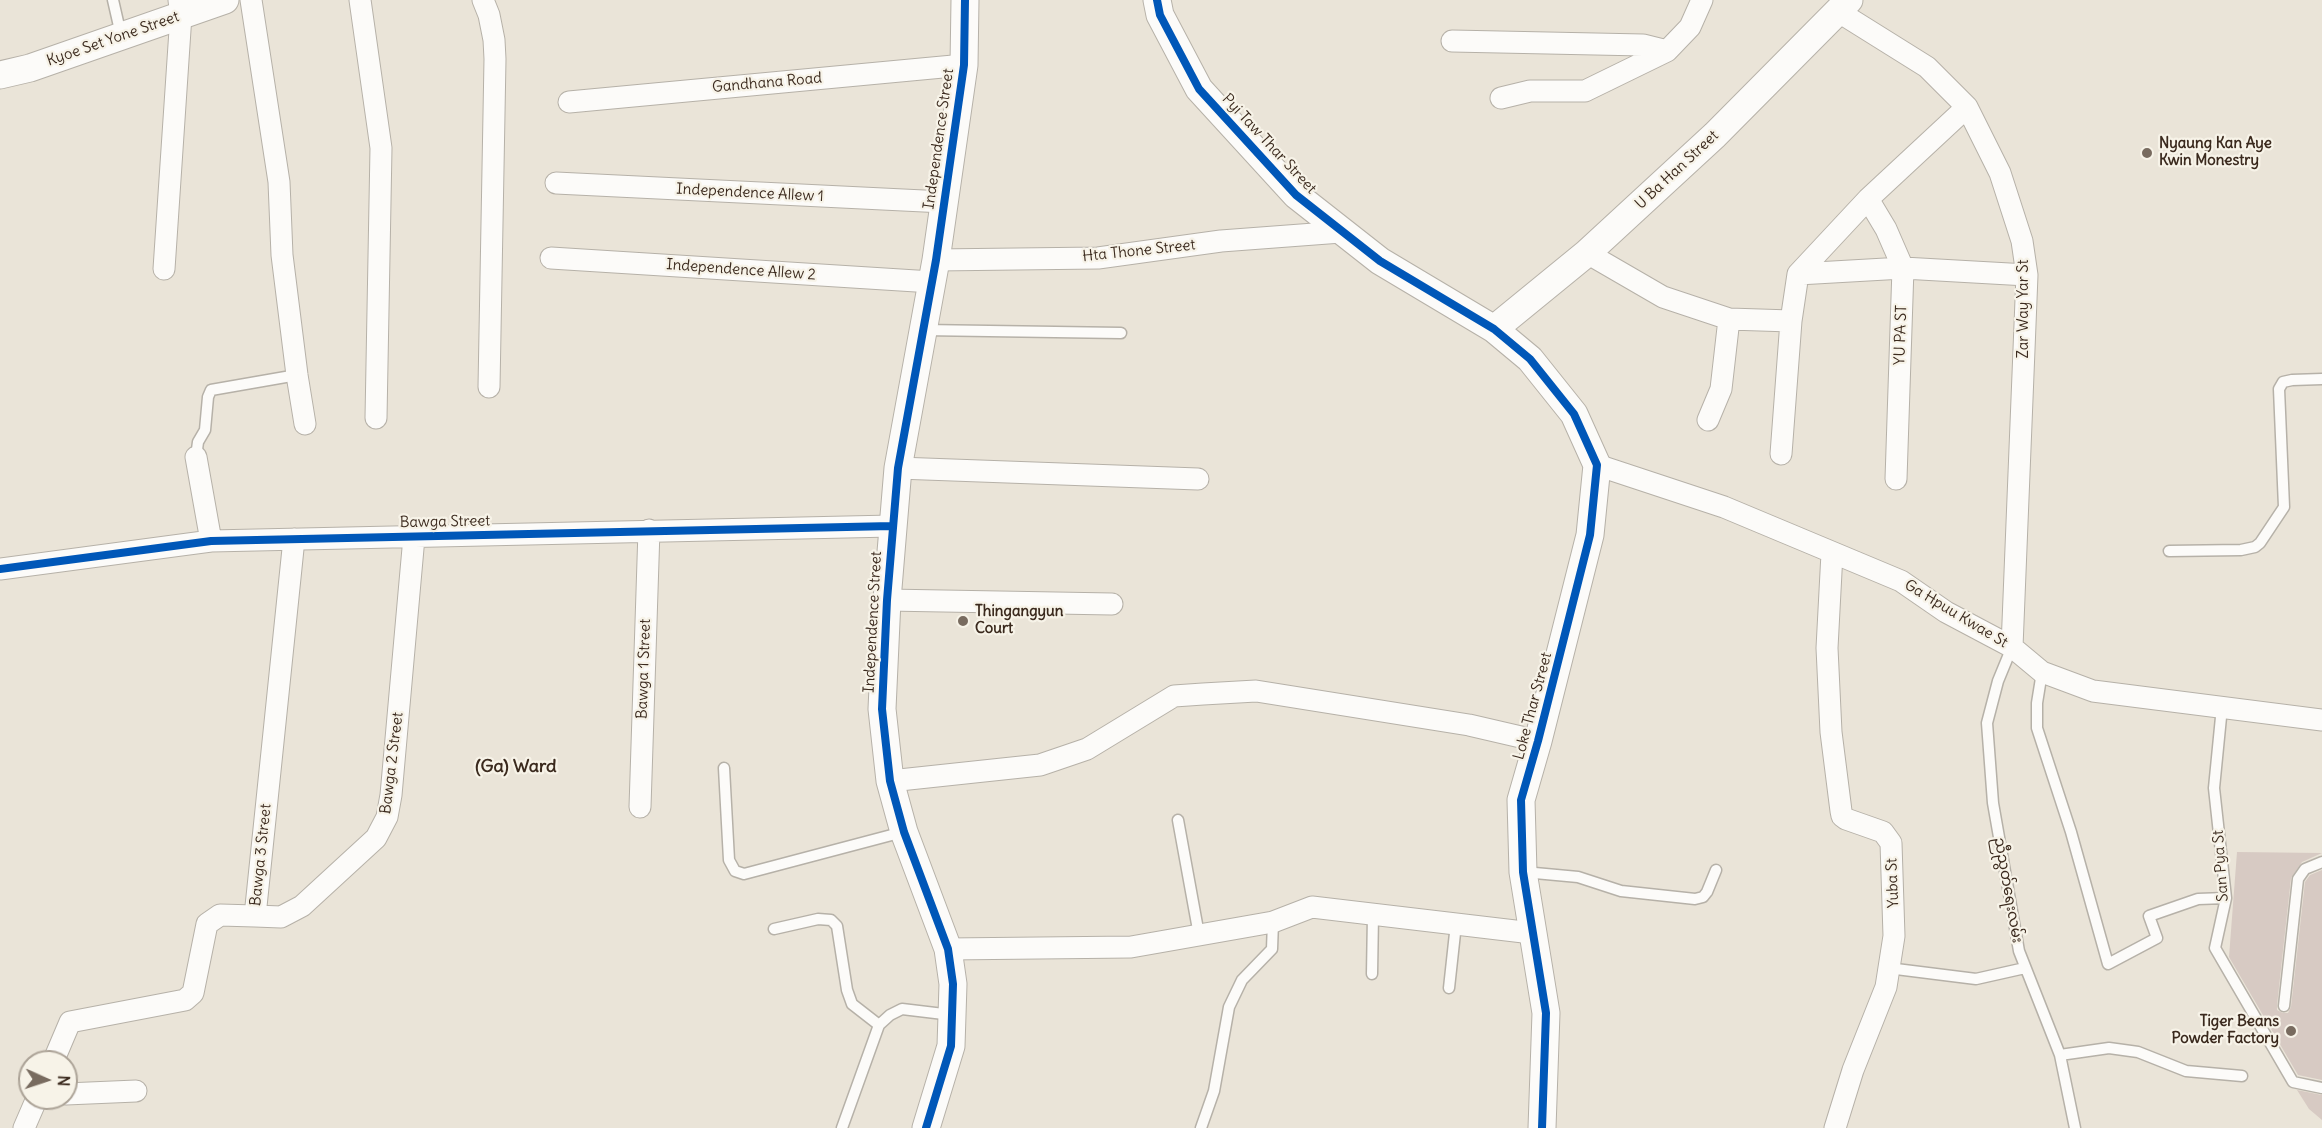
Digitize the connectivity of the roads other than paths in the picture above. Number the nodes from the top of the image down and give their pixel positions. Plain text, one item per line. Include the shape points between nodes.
1 (114, 0) edge
2 (225, 0) edge
3 (251, 0) edge
4 (360, 0) edge
5 (483, 0) edge
6 (965, 0) edge
7 (1157, 0) edge
8 (1702, 0) edge
9 (1844, 6) edge
10 (180, 7) edge
11 (121, 36) junction
12 (1452, 41) dead end
13 (1667, 51) junction
14 (964, 65) junction
15 (0, 75) edge
16 (1502, 98) dead end
17 (569, 102) dead end
18 (1967, 106) junction
19 (556, 183) dead end
20 (1868, 199) junction
21 (944, 202) junction
22 (1341, 232) junction
23 (1587, 253) junction
24 (551, 258) dead end
25 (1903, 268) junction
26 (164, 269) dead end
27 (934, 271) junction
28 (1798, 274) junction
29 (2027, 275) junction
30 (1729, 319) junction
31 (1791, 321) junction
32 (1494, 329) junction
33 (923, 330) junction
34 (1121, 333) dead end
35 (297, 375) junction
36 (2322, 379) edge
37 (489, 387) dead end
38 (376, 418) dead end
39 (1708, 420) dead end
40 (305, 423) dead end
41 (1781, 454) dead end
42 (196, 457) joint
43 (1597, 465) junction
44 (898, 468) junction
45 (1197, 479) dead end
46 (1896, 479) dead end
47 (892, 526) junction
48 (649, 531) junction
49 (414, 537) junction
50 (294, 539) junction
51 (211, 541) junction
52 (2169, 551) dead end
53 (1832, 553) junction
54 (0, 569) edge
55 (887, 600) junction
56 (1112, 604) dead end
57 (2012, 647) junction
58 (2042, 672) junction
59 (2222, 707) junction
60 (2322, 720) edge
61 (1538, 741) junction
62 (724, 768) dead end
63 (890, 781) junction
64 (640, 807) dead end
65 (1178, 820) dead end
66 (904, 832) junction
67 (2322, 862) edge
68 (1716, 870) dead end
69 (1523, 872) junction
70 (2226, 898) junction
71 (1373, 915) junction
72 (255, 916) junction
73 (1273, 922) junction
74 (1456, 924) junction
75 (774, 929) dead end
76 (1532, 933) junction
77 (1199, 935) junction
78 (948, 949) junction
79 (1888, 968) junction
80 (2025, 968) junction
81 (1372, 974) dead end
82 (1449, 988) dead end
83 (2284, 1006) dead end
84 (952, 1015) junction
85 (879, 1025) junction
86 (58, 1050) edge
87 (2060, 1055) junction
88 (2242, 1076) dead end
89 (2322, 1088) edge
90 (136, 1091) dead end
91 (78, 1093) edge
92 (32, 1110) edge
93 (24, 1128) edge
94 (842, 1128) edge
95 (926, 1128) edge
96 (1201, 1128) edge
97 (1542, 1128) edge
98 (1835, 1128) edge
99 (2075, 1128) edge

1 - 11 lane
2 - 10 street, Kyoe Set Yone Street
3 - 35 street via 279,182 282,255
4 - 38 street via 381,148
5 - 37 street via 495,59
6 - 14 street, Independence Street
7 - 22 street, Pyi Taw Thar Street via 1160,15 1200,89 1296,195
8 - 13 street via 1690,27
9 - 18 street, Zar Way Yar St via 1927,67
9 - 23 street, U Ba Han Street via 1715,135
10 - 11 street, Kyoe Set Yone Street
10 - 26 street
11 - 15 street, Kyoe Set Yone Street
12 - 13 street via 1643,45
13 - 16 street via 1585,91 1530,91
14 - 17 street, Gandhana Road
14 - 21 street, Independence Street
18 - 20 street
18 - 29 street, Zar Way Yar St via 2000,173 2022,241
19 - 21 street, Independence Allew 1
20 - 25 street, YU PA ST
20 - 28 street
21 - 27 street, Independence Street
22 - 27 street, Hta Thone Street
22 - 32 street, Pyi Taw Thar Street via 1380,261
23 - 30 street via 1663,297
23 - 32 street, U Ba Han Street
24 - 27 street, Independence Allew 2
25 - 28 street
25 - 29 street
25 - 46 street, YU PA ST
27 - 33 street, Independence Street
28 - 31 street
29 - 57 street, Zar Way Yar St
30 - 31 street
30 - 39 street via 1721,389
31 - 41 street
32 - 43 street, Loke Thar Street via 1530,359 1574,414
33 - 34 lane
33 - 44 street, Independence Street
35 - 40 street
35 - 42 lane via 211,390
36 - 52 lane via 2283,382 2279,389 2284,507 2260,543 2241,550
42 - 51 street
43 - 53 street, Ga Hpuu Kwae St via 1724,507
43 - 61 street, Loke Thar Street via 1590,535
44 - 45 street
44 - 47 street, Independence Street
47 - 48 street, Bawga Street
47 - 55 street, Independence Street
48 - 49 street, Bawga Street
48 - 64 street, Bawga 1 Street
49 - 50 street, Bawga Street
49 - 72 street, Bawga 2 Street via 387,817 376,838 302,906 281,917
50 - 51 street, Bawga Street
50 - 72 street, Bawga 3 Street
51 - 54 street, Bawga Street
53 - 57 street, Ga Hpuu Kwae St via 1901,581 1946,612
53 - 79 street, Yuba St via 1827,648 1831,732 1841,811 1846,819 1883,832 1891,843 1894,936
55 - 56 street
55 - 63 street, Independence Street via 882,709
57 - 58 street, Ga Hpuu Kwae St
57 - 80 lane, ညီညွတ်ရေးလမ်း via 1987,723 1993,803
58 - 59 street, Ga Hpuu Kwae St via 2093,691
58 - 70 lane via 2037,728 2108,964 2157,938 2149,916 2198,899
59 - 60 street, Ga Hpuu Kwae St
59 - 70 lane, San Pya St via 2214,788
61 - 63 street via 1469,725 1256,692 1203,694 1174,696 1087,749 1040,765
61 - 69 street, Loke Thar Street via 1521,800
62 - 66 lane via 729,860 735,870 744,874
63 - 66 street, Independence Street
65 - 77 lane
66 - 78 street, Independence Street
67 - 83 lane via 2305,869 2298,879
68 - 69 lane via 1707,892 1695,899 1621,891 1578,877
69 - 76 street, Loke Thar Street
70 - 89 lane, San Pya St via 2215,948 2293,1082
71 - 73 street via 1312,907
71 - 74 street
71 - 81 lane
72 - 86 street, Bawga 3 Street via 220,915 207,924 193,993 185,1000 70,1022
73 - 77 street
73 - 96 lane via 1272,950 1242,980 1229,1007 1214,1090
74 - 76 street
74 - 82 lane
75 - 85 lane via 818,919 831,920 837,926 852,1004
76 - 97 street, Loke Thar Street via 1546,1014
77 - 78 street via 1131,947
78 - 84 street, Independence Street via 954,984
79 - 80 lane via 1976,979
79 - 98 street, Yuba St via 1886,987 1852,1070
80 - 87 lane, ညီညွတ်ရေးလမ်း
84 - 85 lane via 902,1009
84 - 95 street, Independence Street via 951,1046
85 - 94 lane
87 - 88 lane via 2109,1048 2138,1052 2186,1071
87 - 99 lane, ညီညွတ်ရေးလမ်း
90 - 91 street
92 - 93 street

